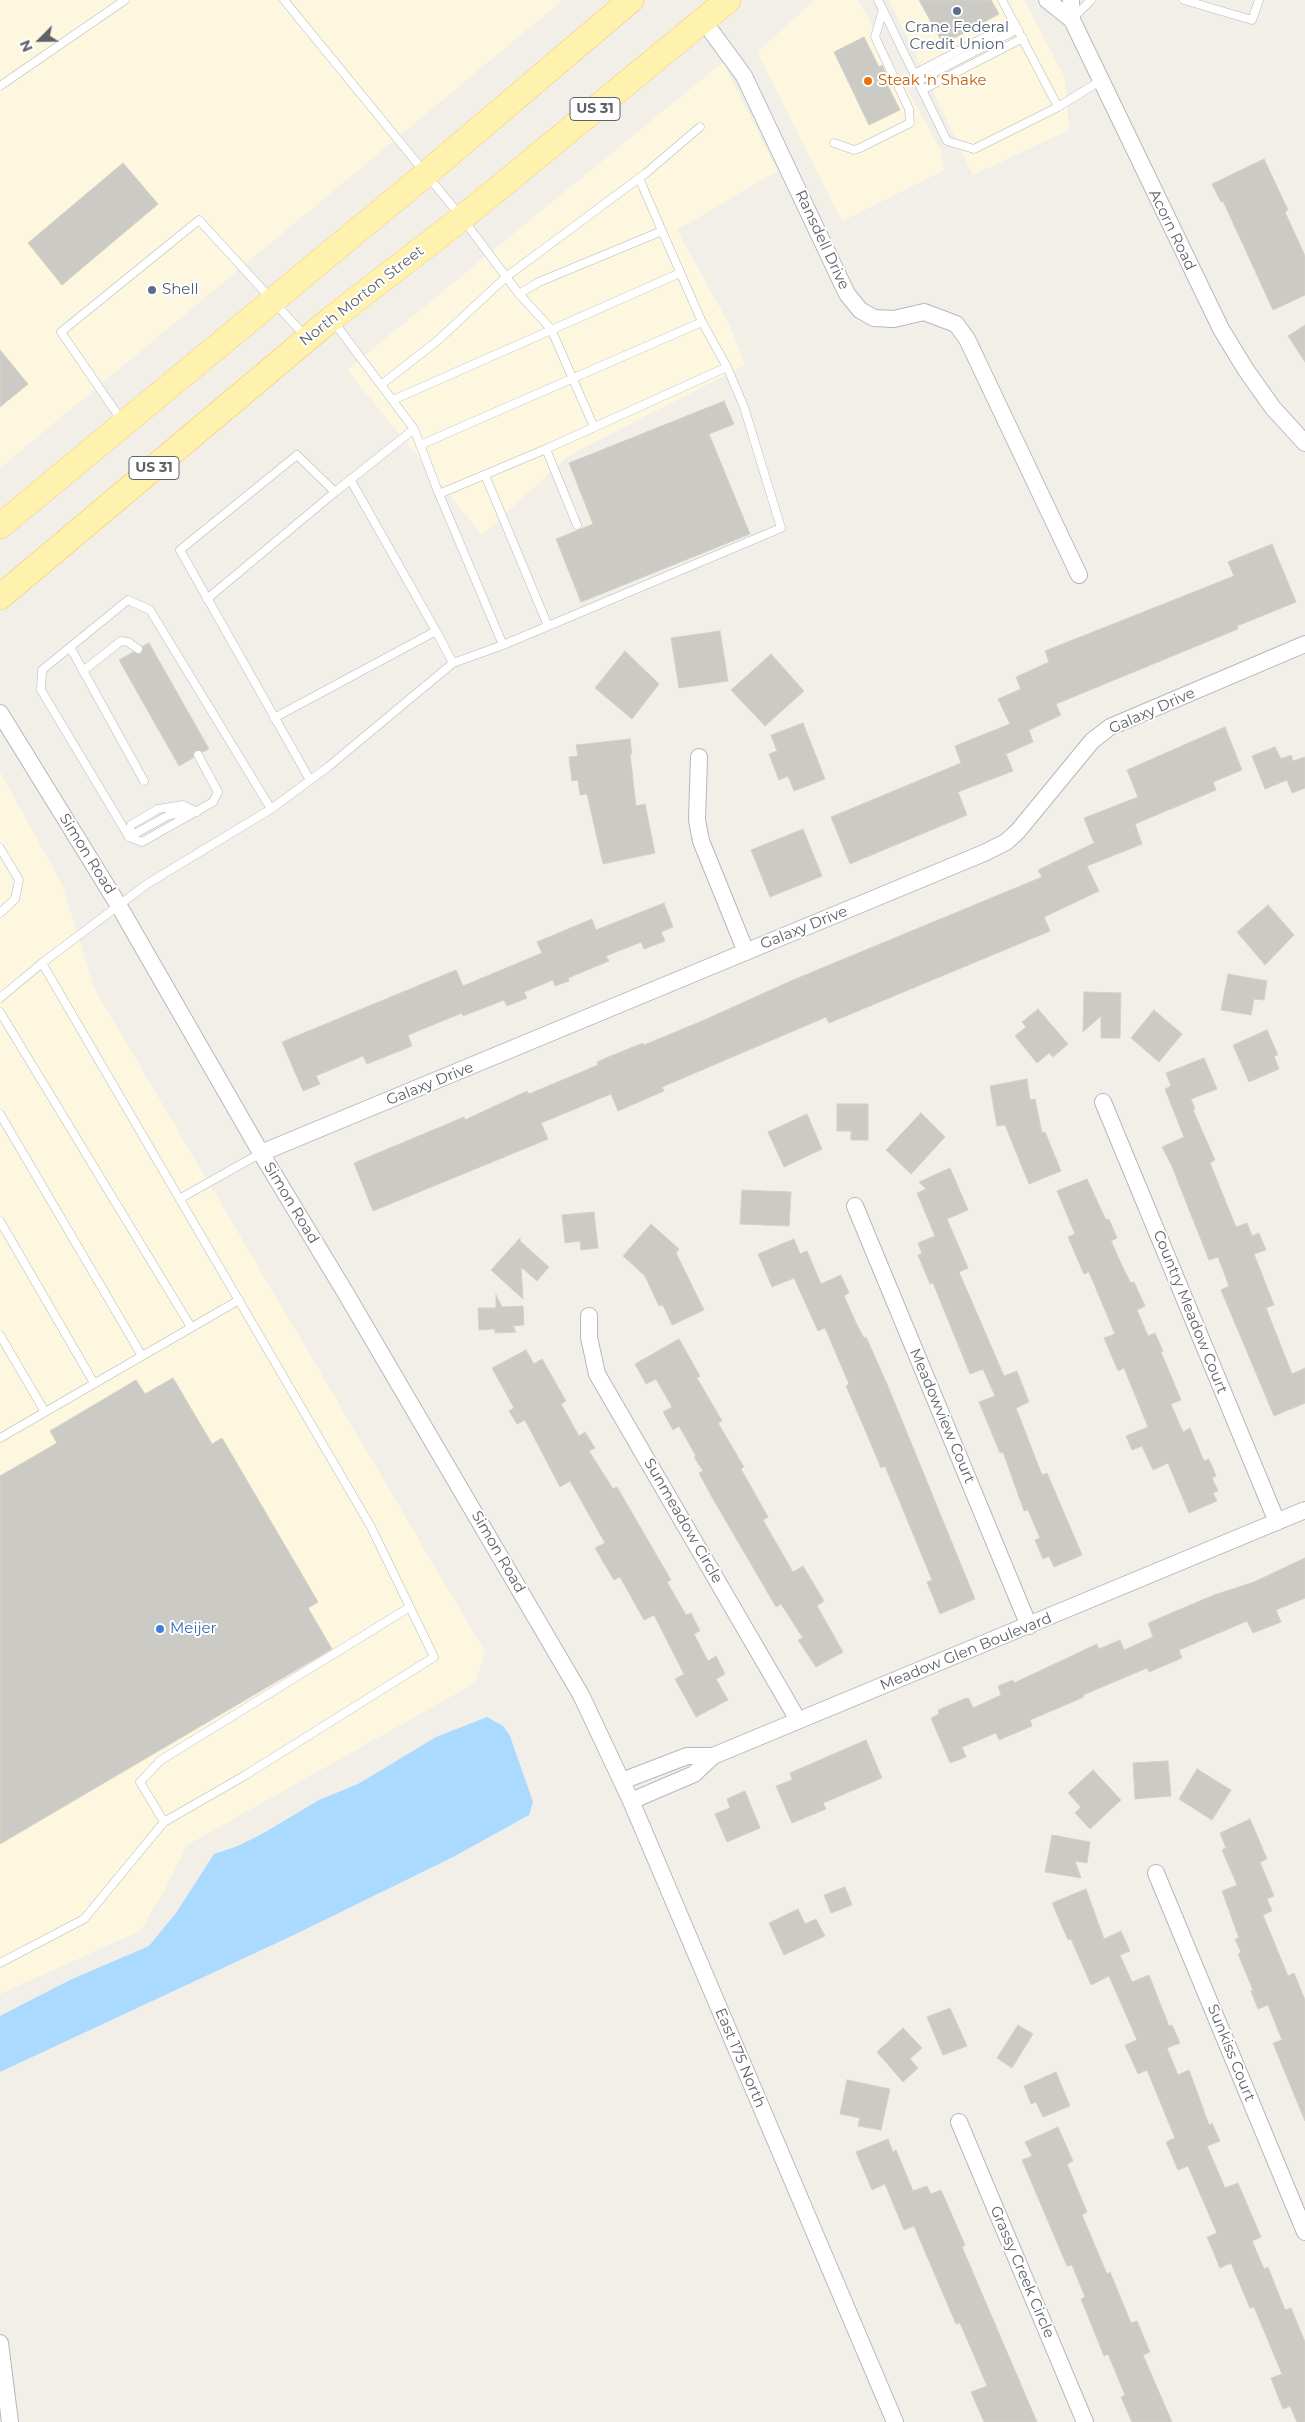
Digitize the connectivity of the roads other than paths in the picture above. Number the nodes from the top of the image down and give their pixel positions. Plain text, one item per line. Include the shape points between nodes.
1 (284, 0) edge
2 (631, 0) edge
3 (728, 0) edge
4 (878, 0) edge
5 (1002, 0) edge
6 (1047, 0) edge
7 (1070, 0) edge
8 (1091, 0) edge
9 (1184, 0) edge
10 (1259, 0) edge
11 (121, 1) edge
12 (883, 10) junction
13 (703, 20) junction
14 (1072, 20) junction
15 (1016, 26) junction
16 (1023, 38) junction
17 (916, 77) junction
18 (1100, 81) junction
19 (0, 86) edge
20 (922, 90) junction
21 (1058, 107) junction
22 (700, 127) dead end
23 (834, 143) dead end
24 (426, 174) junction
25 (639, 178) junction
26 (462, 218) junction
27 (662, 231) junction
28 (680, 273) junction
29 (506, 277) junction
30 (519, 294) junction
31 (272, 299) junction
32 (331, 319) junction
33 (702, 322) junction
34 (551, 329) junction
35 (308, 339) junction
36 (727, 367) junction
37 (573, 380) junction
38 (382, 384) junction
39 (393, 400) junction
40 (124, 423) junction
41 (594, 428) junction
42 (414, 429) junction
43 (1305, 443) edge
44 (420, 445) junction
45 (546, 449) junction
46 (485, 475) junction
47 (350, 479) junction
48 (335, 492) junction
49 (439, 494) junction
50 (577, 525) dead end
51 (0, 526) edge
52 (1079, 575) dead end
53 (0, 597) edge
54 (207, 599) junction
55 (548, 626) junction
56 (436, 630) junction
57 (1305, 644) edge
58 (503, 645) junction
59 (70, 647) junction
60 (138, 649) dead end
61 (454, 663) junction
62 (83, 671) junction
63 (0, 712) edge
64 (274, 718) junction
65 (198, 755) dead end
66 (699, 757) dead end
67 (310, 780) junction
68 (144, 781) dead end
69 (272, 809) junction
70 (197, 812) junction
71 (128, 837) junction
72 (0, 848) edge
73 (119, 906) junction
74 (0, 913) edge
75 (746, 952) junction
76 (42, 963) junction
77 (0, 998) edge
78 (0, 1012) edge
79 (1103, 1102) dead end
80 (0, 1114) edge
81 (261, 1153) junction
82 (181, 1198) junction
83 (855, 1206) dead end
84 (0, 1221) edge
85 (239, 1300) junction
86 (589, 1316) dead end
87 (191, 1327) junction
88 (0, 1335) edge
89 (142, 1356) junction
90 (94, 1383) junction
91 (44, 1412) junction
92 (0, 1438) edge
93 (1305, 1510) edge
94 (1277, 1522) junction
95 (410, 1607) junction
96 (1030, 1626) junction
97 (581, 1695) joint
98 (798, 1720) junction
99 (713, 1756) junction
100 (622, 1782) junction
101 (631, 1801) junction
102 (164, 1822) junction
103 (1156, 1873) dead end
104 (0, 1964) edge
105 (959, 2122) dead end
106 (1305, 2232) edge
107 (0, 2343) edge
108 (10, 2422) edge
109 (895, 2422) edge
110 (1085, 2422) edge

1 - 24 lane
2 - 24 main road
3 - 13 main road, North Morton Street / US 31
4 - 12 lane
5 - 15 lane
6 - 14 street
7 - 14 street, Acorn Road
8 - 14 lane
9 - 10 lane via 1252,20
11 - 19 lane
12 - 17 lane
12 - 23 lane via 875,37 909,109 910,123 854,150
13 - 26 main road, North Morton Street / US 31
13 - 52 street, Ransdell Drive via 744,76 847,294 860,310 874,318 894,319 924,312 956,324 967,339
14 - 18 street, Acorn Road
15 - 16 lane
15 - 17 lane
16 - 20 lane
16 - 21 lane
17 - 20 lane
18 - 21 lane
18 - 43 street, Acorn Road via 1221,329 1273,408
20 - 21 lane via 947,141 974,149
22 - 25 lane
24 - 26 lane
24 - 31 main road
25 - 27 lane
25 - 29 lane
26 - 29 lane
26 - 32 main road, North Morton Street / US 31
27 - 28 lane
27 - 30 lane via 539,282
28 - 33 lane
28 - 34 lane
29 - 30 lane
29 - 38 lane via 436,342
30 - 34 lane
31 - 35 lane
31 - 40 main road
31 - 40 lane via 199,220 61,332
32 - 35 main road, North Morton Street / US 31
32 - 38 lane
33 - 36 lane
33 - 37 lane
34 - 37 lane
34 - 39 lane
35 - 53 main road, North Morton Street / US 31
36 - 41 lane
36 - 55 lane via 744,408 781,528
37 - 41 lane
37 - 44 lane
38 - 39 lane
39 - 42 lane
40 - 51 main road
41 - 45 lane
42 - 44 lane
42 - 47 lane
44 - 49 lane
45 - 46 lane
45 - 50 lane
46 - 49 lane
46 - 55 lane
47 - 48 lane
47 - 56 lane
48 - 54 lane
48 - 54 lane via 297,456 180,550
49 - 58 lane
54 - 64 lane
55 - 58 lane
56 - 61 lane
56 - 64 lane
57 - 75 street, Galaxy Drive via 1110,727 1092,741 1006,842
58 - 61 lane
59 - 62 lane
59 - 69 lane via 128,600 150,610
59 - 71 lane via 42,670 41,690
60 - 62 lane via 120,641
61 - 67 lane
62 - 68 lane
63 - 73 street, Simon Road
64 - 67 lane
65 - 70 lane via 218,792 213,802
66 - 75 street via 697,820 701,841
67 - 69 lane
69 - 73 lane via 147,884
70 - 71 lane via 169,815
70 - 71 lane via 142,842
72 - 74 lane via 19,880 15,899
73 - 76 lane
73 - 81 street, Simon Road
75 - 81 street, Galaxy Drive
76 - 77 lane
76 - 82 lane
78 - 87 lane
79 - 94 street, Country Meadow Court
80 - 89 lane
81 - 82 lane
81 - 97 street, Simon Road
82 - 85 lane
83 - 96 street, Meadowview Court
84 - 90 lane
85 - 87 lane
85 - 95 lane via 371,1527
86 - 98 street, Sunmeadow Circle via 589,1337 597,1374
87 - 89 lane
88 - 91 lane
89 - 90 lane
90 - 91 lane
91 - 92 lane
93 - 94 street, Meadow Glen Boulevard
94 - 96 street, Meadow Glen Boulevard
95 - 102 lane via 161,1760 140,1782
95 - 102 lane via 434,1657
96 - 98 street, Meadow Glen Boulevard
97 - 100 street, East 175 North
98 - 99 street, Meadow Glen Boulevard
99 - 100 street via 687,1756
99 - 101 street, Meadow Glen Boulevard via 694,1774
100 - 101 street, East 175 North
101 - 109 street, East 175 North
102 - 104 lane via 84,1919
103 - 106 street, Sunkiss Court
105 - 110 street, Grassy Creek Circle
107 - 108 street

